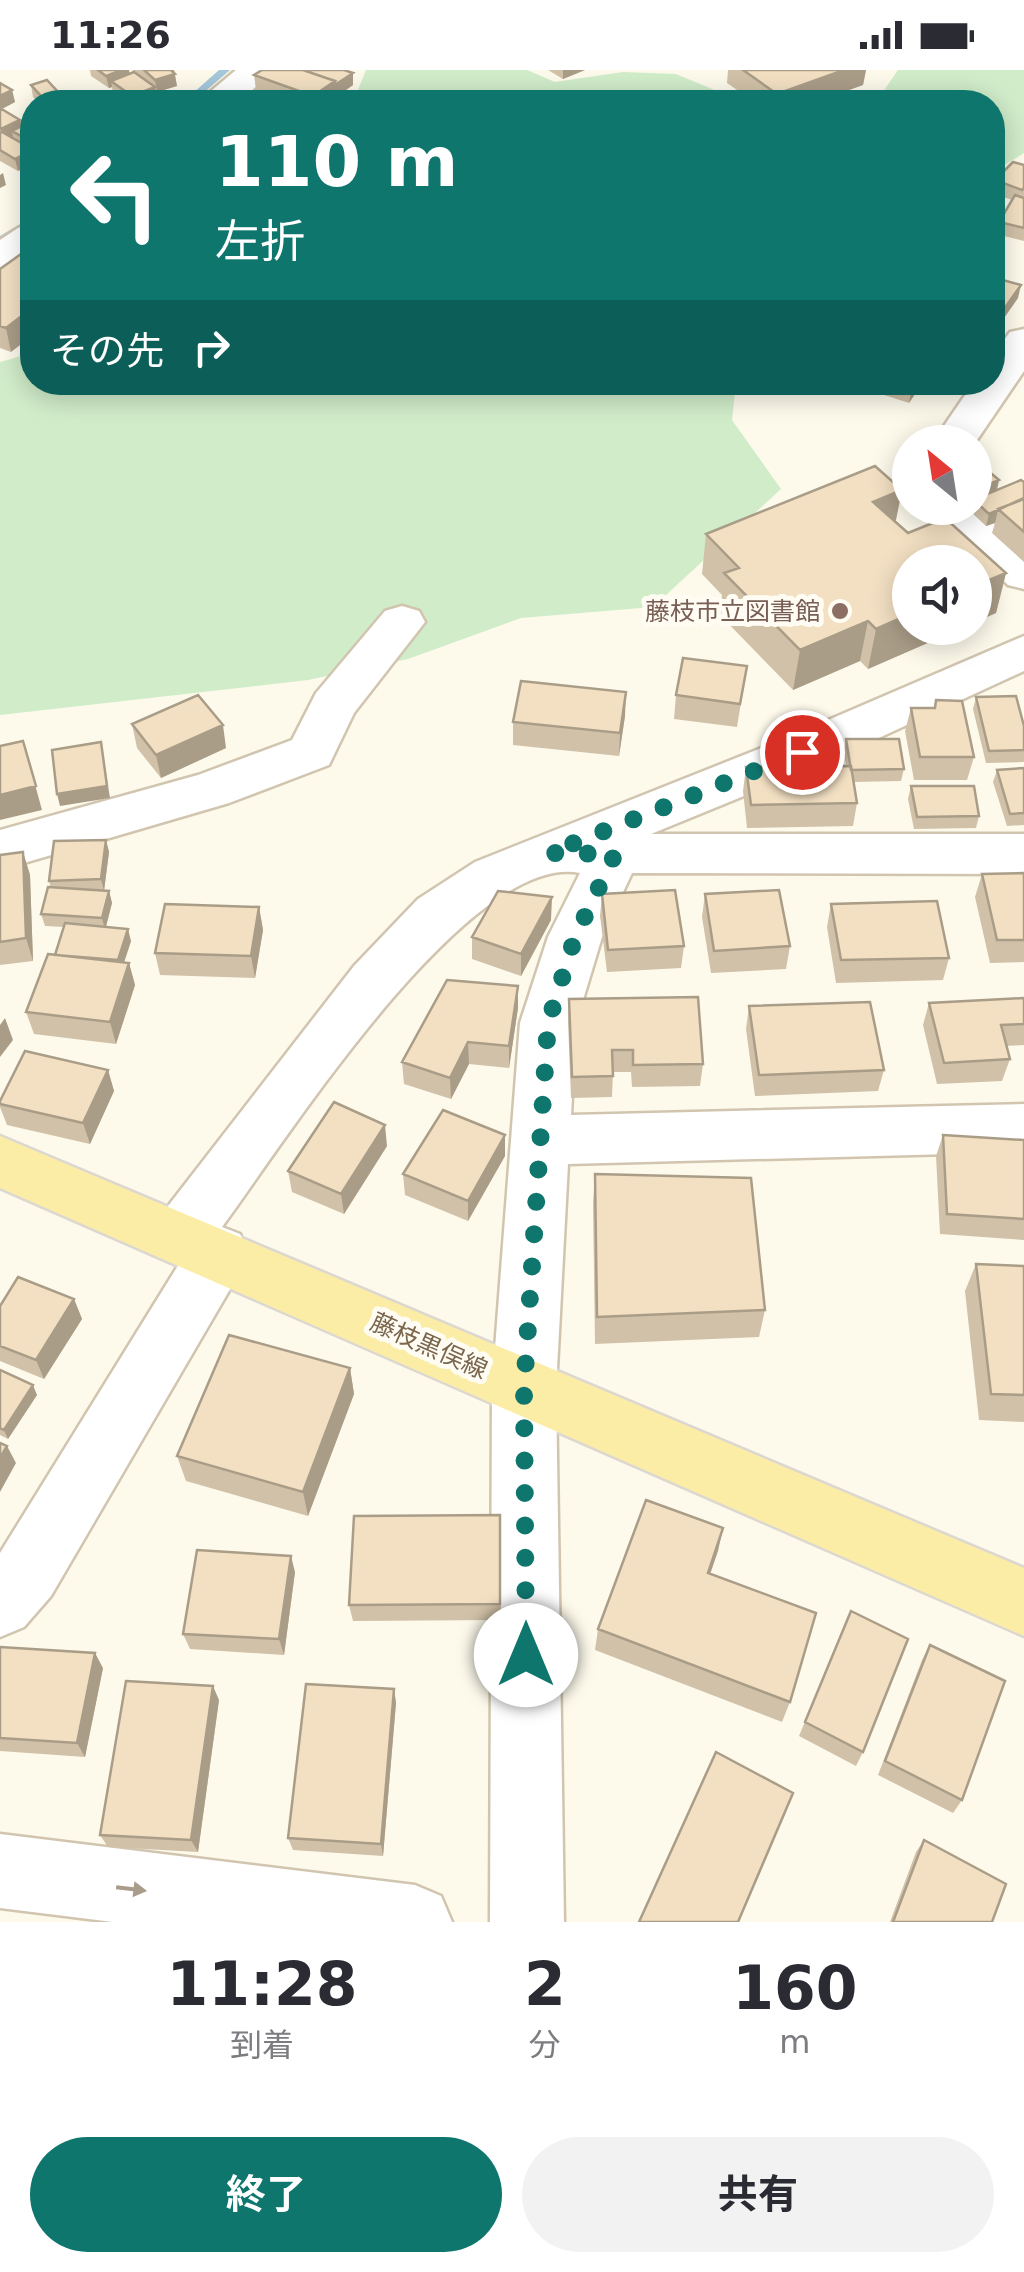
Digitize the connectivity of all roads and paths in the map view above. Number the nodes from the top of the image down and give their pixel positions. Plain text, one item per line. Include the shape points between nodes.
1 (258, 70) edge
2 (228, 90) edge
3 (1024, 341) edge
4 (1005, 368) edge
5 (987, 395) edge
6 (966, 425) edge
7 (969, 525) edge
8 (1024, 574) edge
9 (402, 622) dead end
10 (1024, 652) edge
11 (0, 850) edge
12 (549, 853) junction
13 (615, 854) junction
14 (1024, 854) edge
15 (1024, 1128) edge
16 (540, 1140) junction
17 (0, 1162) edge
18 (199, 1246) junction
19 (524, 1388) junction
20 (1024, 1602) edge
21 (0, 1603) edge
22 (22, 1891) edge
23 (415, 1922) edge
24 (527, 1922) edge

1 - 2 street
3 - 4 street
5 - 6 street
7 - 8 street
9 - 11 street via 333,705 311,752 211,790
10 - 12 street via 802,752
12 - 13 street
12 - 18 street via 480,885 438,914 373,981
13 - 14 street
13 - 16 street via 575,937 548,1023
15 - 16 street
16 - 19 street
17 - 18 main road, 藤枝黒俣線
18 - 19 main road, 藤枝黒俣線
18 - 21 street via 28,1572
19 - 20 main road, 藤枝黒俣線
19 - 24 street
22 -> 23 street

